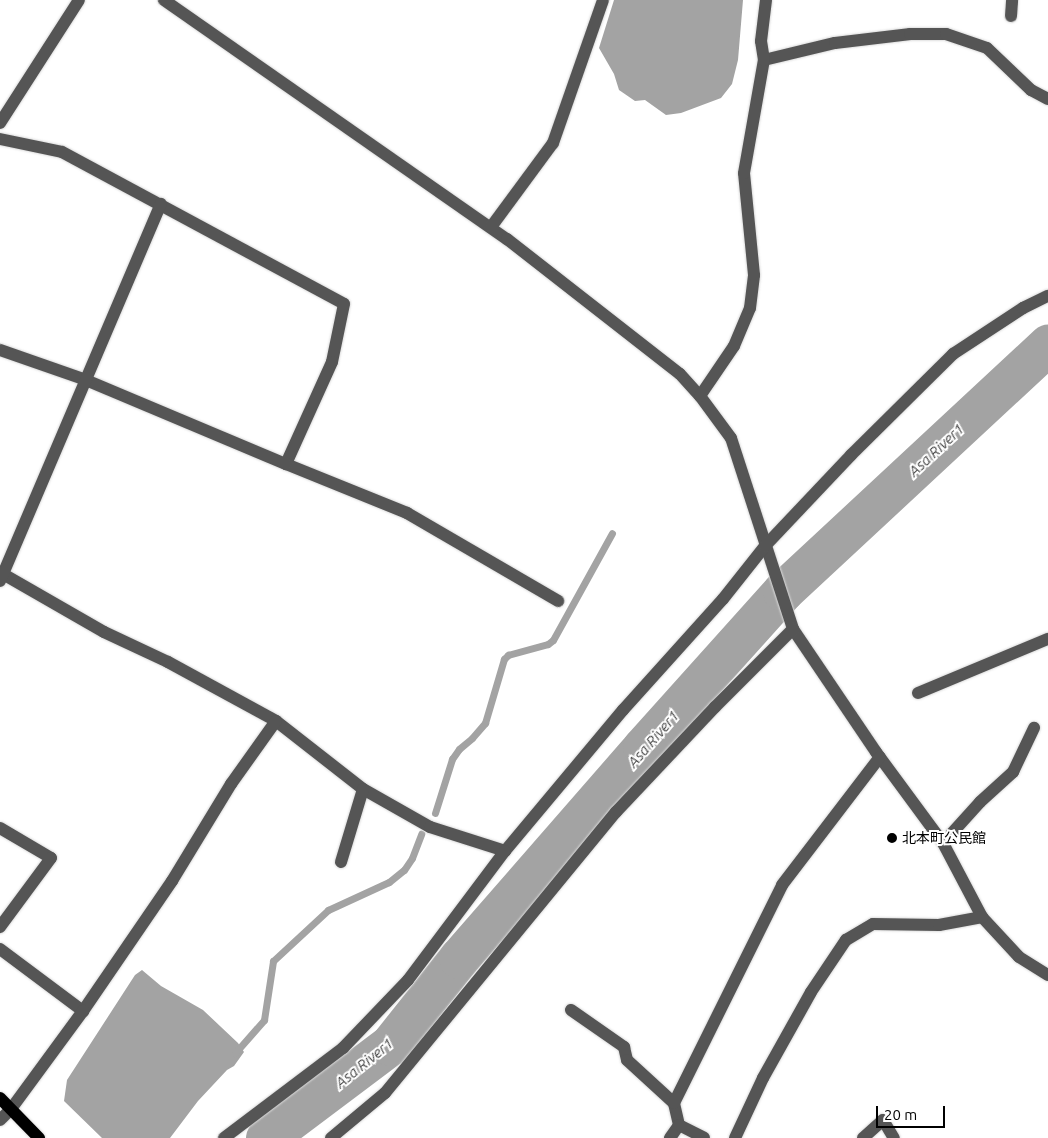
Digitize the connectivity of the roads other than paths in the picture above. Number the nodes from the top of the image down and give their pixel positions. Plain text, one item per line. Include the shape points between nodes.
1 (79, 0) edge
2 (164, 0) edge
3 (603, 0) edge
4 (766, 0) edge
5 (1012, 0) edge
6 (1011, 16) dead end
7 (764, 60) junction
8 (1048, 99) edge
9 (0, 122) edge
10 (0, 138) edge
11 (161, 204) junction
12 (491, 227) junction
13 (1048, 296) edge
14 (0, 350) edge
15 (86, 380) junction
16 (700, 396) junction
17 (286, 464) junction
18 (767, 552) junction
19 (2, 578) edge
20 (558, 601) dead end
21 (792, 624) junction
22 (1048, 639) edge
23 (918, 693) dead end
24 (276, 721) junction
25 (1034, 728) dead end
26 (880, 757) junction
27 (363, 789) junction
28 (0, 828) edge
29 (943, 843) junction
30 (505, 850) junction
31 (341, 862) dead end
32 (982, 917) junction
33 (0, 927) edge
34 (0, 949) edge
35 (1048, 975) edge
36 (571, 1010) dead end
37 (84, 1011) junction
38 (0, 1098) edge
39 (674, 1103) junction
40 (11, 1108) junction
41 (0, 1120) edge
42 (679, 1125) junction
43 (39, 1138) edge
44 (224, 1138) edge
45 (331, 1138) edge
46 (670, 1138) edge
47 (704, 1138) edge
48 (735, 1138) edge
49 (863, 1138) edge
50 (894, 1138) edge

1 - 9 street
2 - 12 street
3 - 12 street via 554,143
4 - 7 street via 762,41
5 - 6 street
7 - 8 street via 835,43 910,34 946,34 987,48 1031,90
7 - 16 street via 744,173 754,275 750,308 734,346
10 - 11 street via 62,152
11 - 15 street
11 - 17 street via 344,304 332,362
12 - 16 street via 680,374
13 - 18 street via 1023,308 953,354 851,455
14 - 15 street
15 - 17 street
15 - 19 street
16 - 18 street via 731,438
17 - 20 street via 407,513
18 - 21 street
18 - 30 street via 630,702
19 - 24 street
21 - 26 street
21 - 45 street via 616,812 385,1093
22 - 23 street
24 - 27 street
24 - 37 street
25 - 29 street via 1013,772
26 - 29 street
26 - 39 street via 782,885
27 - 30 street via 430,827
27 - 31 street
28 - 33 street via 51,858
29 - 32 street
30 - 44 street via 408,980 343,1048
32 - 35 street via 1019,957
32 - 48 street via 939,925 873,924 846,940 806,1001 763,1078
34 - 37 street
36 - 39 street via 624,1047 627,1060
37 - 40 street
38 - 40 main road
39 - 42 street
40 - 41 street
40 - 43 main road
42 - 46 street
42 - 47 street
49 - 50 street via 883,1120

